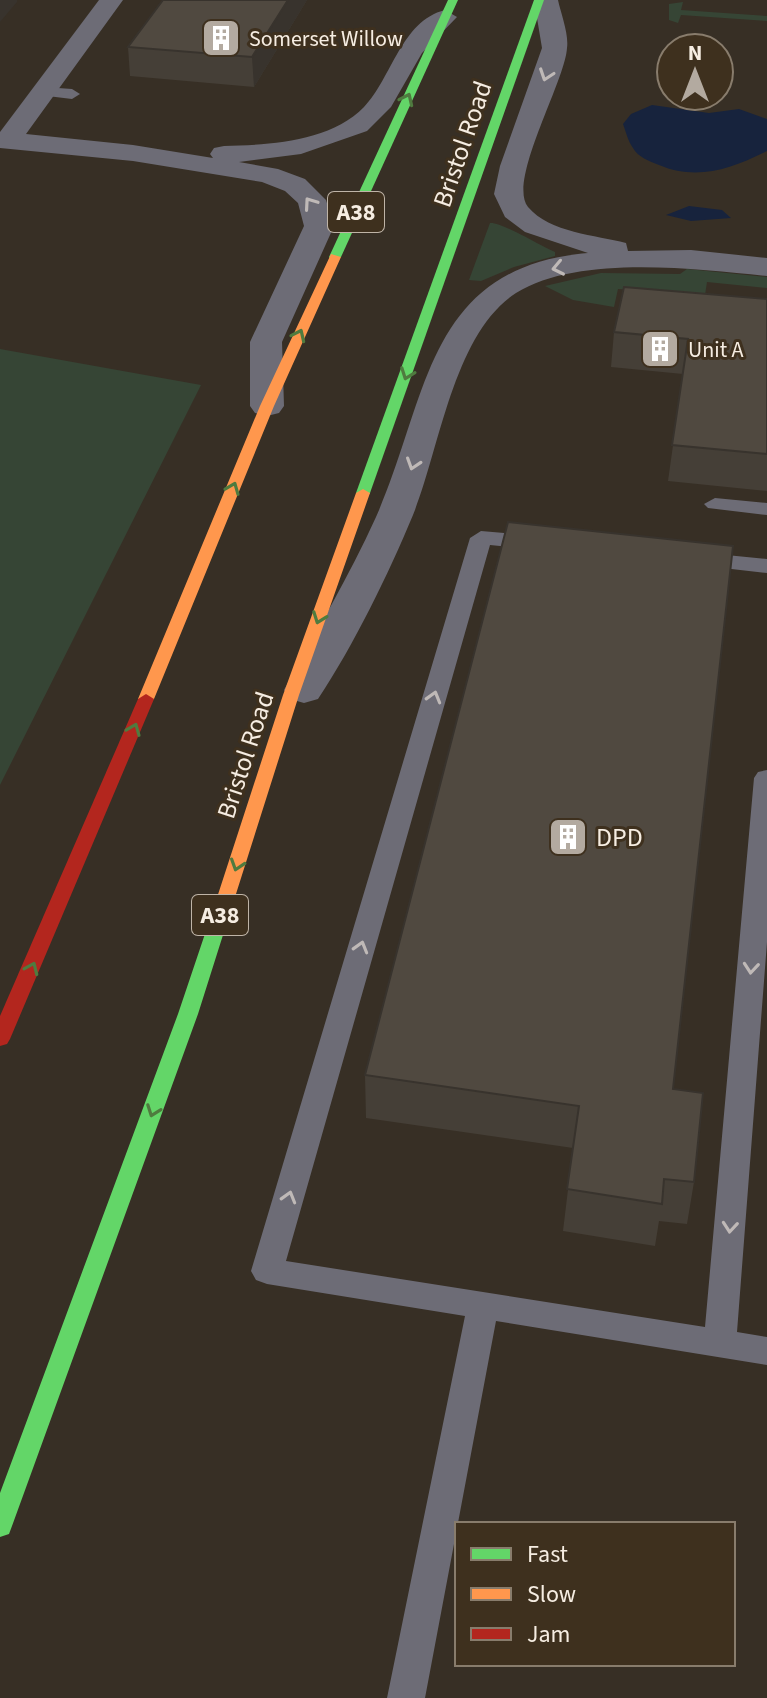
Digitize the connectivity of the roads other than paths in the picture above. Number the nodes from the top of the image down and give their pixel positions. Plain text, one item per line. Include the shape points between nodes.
1 (111, 0) edge
2 (539, 0) edge
3 (546, 0) edge
4 (449, 8) edge
5 (44, 92) junction
6 (72, 94) dead end
7 (4, 141) edge
8 (133, 153) junction
9 (720, 262) junction
10 (767, 267) edge
11 (267, 406) junction
12 (715, 504) dead end
13 (767, 509) edge
14 (560, 545) edge
15 (672, 557) edge
16 (767, 566) edge
17 (274, 750) junction
18 (767, 778) edge
19 (0, 1039) edge
20 (483, 1306) junction
21 (720, 1344) junction
22 (767, 1351) edge
23 (0, 1526) edge
24 (406, 1698) edge

1 - 5 street
2 -> 17 main road, Bristol Road / A38
3 -> 9 street via 555,48 514,166 508,194 515,211 535,226 580,243
4 - 8 street via 413,48 371,115 346,131 273,151
11 -> 4 main road, A38
5 - 6 lane
5 - 7 street
7 - 8 street
11 -> 8 street via 266,342 319,226 312,200 295,185 268,175
9 - 10 street
9 -> 17 street via 600,262 551,268 503,288 475,313 435,394 403,496
19 -> 11 main road, A38
12 - 13 lane
20 -> 14 lane via 267,1271 481,538
15 - 16 lane
17 -> 23 main road, Bristol Road / A38 via 188,1014
18 -> 21 lane
20 - 21 lane
20 - 24 lane
21 - 22 lane

